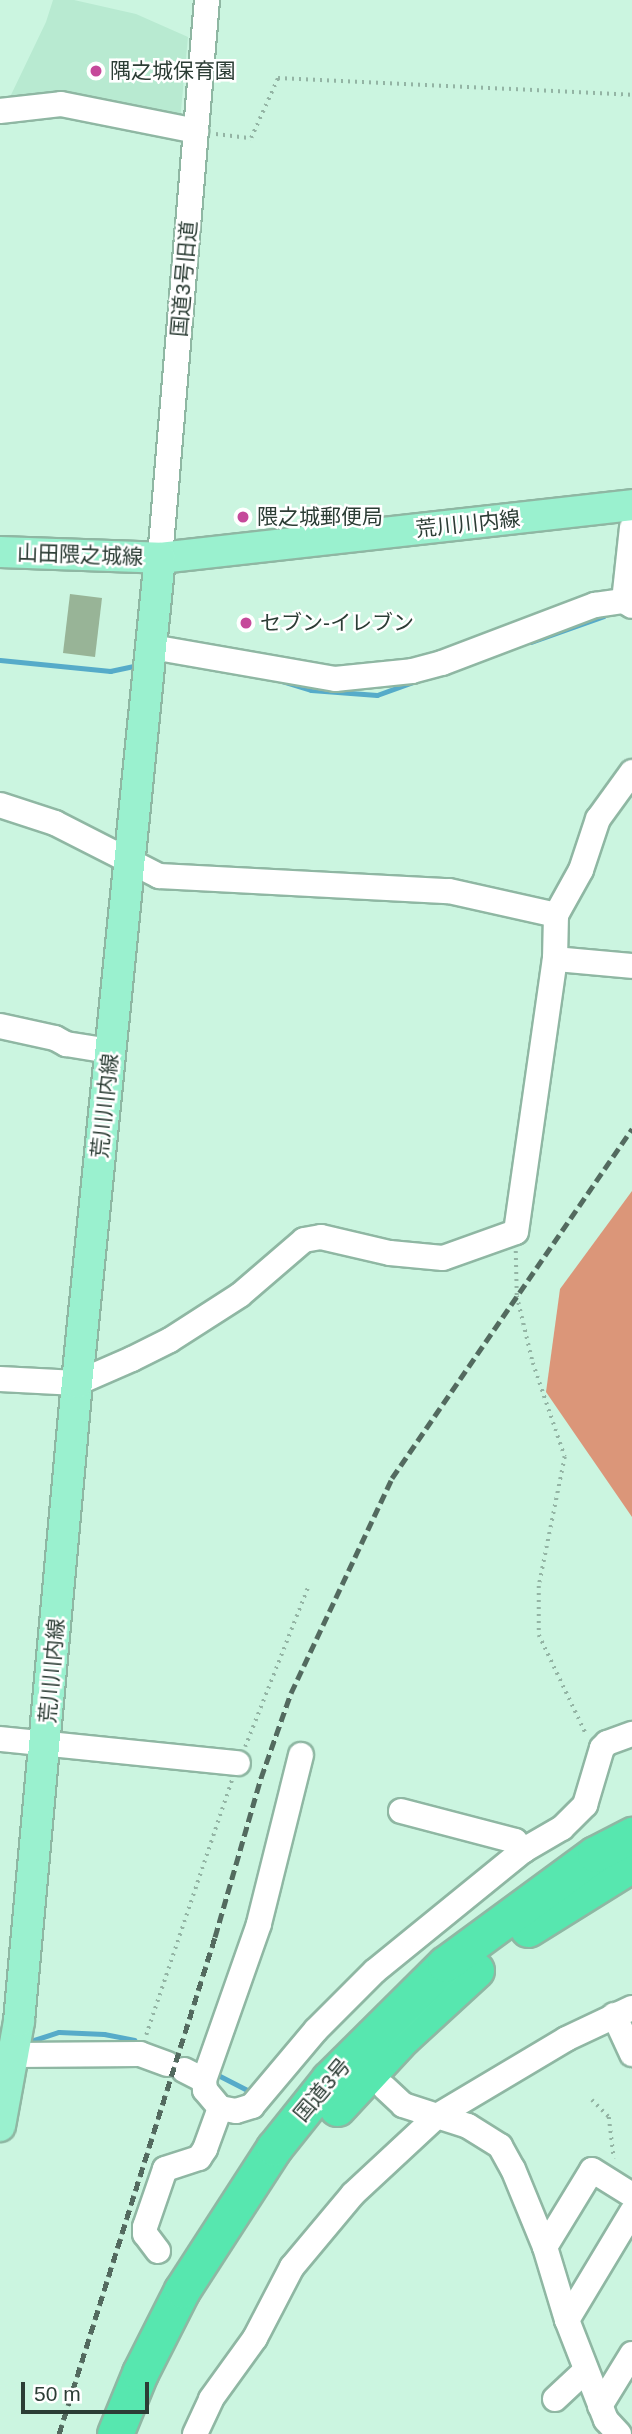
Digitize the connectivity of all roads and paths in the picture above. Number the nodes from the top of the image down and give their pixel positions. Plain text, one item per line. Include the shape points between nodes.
1 (207, 0) edge
2 (632, 94) edge
3 (0, 111) edge
4 (196, 131) junction
5 (632, 505) edge
6 (632, 527) edge
7 (0, 552) edge
8 (160, 558) junction
9 (628, 603) edge
10 (151, 658) junction
11 (632, 772) edge
12 (0, 805) edge
13 (129, 863) junction
14 (556, 915) junction
15 (555, 959) junction
16 (632, 966) edge
17 (0, 1026) edge
18 (110, 1051) junction
19 (516, 1232) junction
20 (0, 1378) edge
21 (77, 1383) junction
22 (308, 1587) dead end
23 (632, 1734) edge
24 (0, 1739) edge
25 (45, 1743) junction
26 (602, 1748) junction
27 (301, 1755) dead end
28 (238, 1763) junction
29 (401, 1811) dead end
30 (632, 1835) edge
31 (524, 1850) junction
32 (632, 1864) edge
33 (623, 2011) edge
34 (140, 2054) junction
35 (632, 2054) edge
36 (15, 2055) junction
37 (185, 2071) junction
38 (384, 2088) dead end
39 (592, 2100) dead end
40 (220, 2108) junction
41 (437, 2116) junction
42 (0, 2126) edge
43 (610, 2181) junction
44 (632, 2194) edge
45 (632, 2212) edge
46 (545, 2247) junction
47 (158, 2251) dead end
48 (567, 2320) junction
49 (632, 2354) edge
50 (585, 2371) junction
51 (555, 2399) dead end
52 (600, 2406) junction
53 (116, 2434) edge
54 (140, 2434) edge
55 (195, 2434) edge
56 (619, 2434) edge

1 - 4 street, 国道3号旧道
2 - 4 path via 278,78 251,138
3 - 4 street via 61,104
4 - 8 street, 国道3号旧道
5 - 8 main road, 荒川川内線
6 - 9 street
7 - 8 main road, 山田隈之城線
8 - 10 main road, 荒川川内線
9 - 10 street via 595,605 412,671 335,679
10 - 13 main road, 荒川川内線
11 - 14 street via 598,819 581,870
12 - 13 street via 55,823
13 - 14 street via 159,876 449,891
13 - 18 main road, 荒川川内線
14 - 15 street
15 - 16 street
15 - 19 street
17 - 18 street
18 - 21 main road, 荒川川内線
19 - 21 street via 443,1258 390,1253 321,1237 304,1240 240,1296 161,1345
19 - 26 path via 517,1296 533,1363 565,1457 539,1586 539,1635 587,1736
20 - 21 street
21 - 25 main road, 荒川川内線
22 - 28 path
23 - 26 street
24 - 25 street
25 - 28 street
25 - 36 main road, 荒川川内線
26 - 31 street via 585,1805 562,1828
27 - 37 street via 259,1924
28 - 34 path
29 - 31 street via 515,1841
30 - 53 highway, 国道3号 via 595,1854 445,1964 329,2079 274,2148 182,2290 140,2373
31 - 40 street via 375,1970 325,2037 251,2106 236,2111
32 - 54 highway, 国道3号 via 528,1928 464,1979 344,2098 243,2234 207,2291
33 - 35 street
33 - 41 street via 566,2039
34 - 36 street
34 - 37 street
36 - 42 main road, 荒川川内線
37 - 40 street
38 - 41 street via 403,2105
39 - 43 path via 609,2117 615,2169
40 - 47 street via 199,2158 165,2169 145,2227
41 - 46 street via 468,2126 500,2146
41 - 55 street via 352,2194 292,2267 256,2339 211,2399
43 - 44 street
43 - 46 street via 592,2171
45 - 48 street
46 - 48 street
48 - 50 street
49 - 52 street
50 - 51 street
50 - 52 street
52 - 56 street

